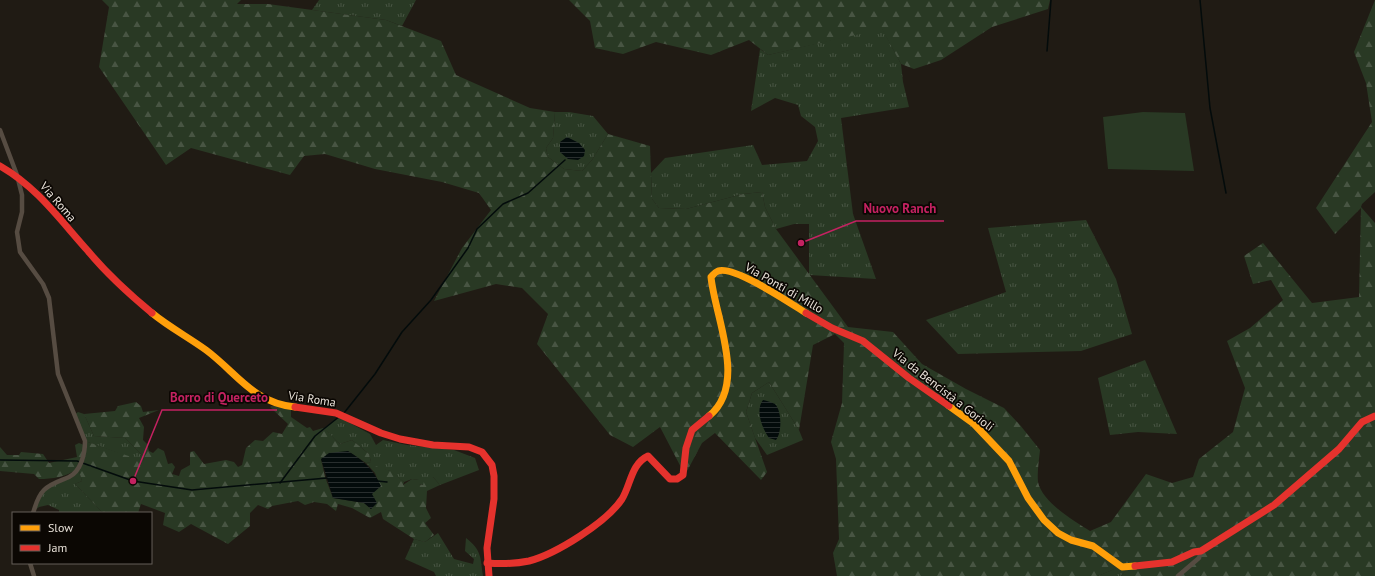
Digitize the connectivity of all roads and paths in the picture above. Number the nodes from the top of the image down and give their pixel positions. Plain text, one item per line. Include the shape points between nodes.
1 (0, 130) edge
2 (0, 166) edge
3 (17, 175) junction
4 (858, 338) joint
5 (1375, 416) edge
6 (33, 512) edge
7 (1201, 551) junction
8 (487, 563) junction
9 (30, 564) edge
10 (34, 576) edge
11 (489, 576) edge
12 (1178, 576) edge

1 - 3 street
2 - 3 street, Via Roma
3 - 6 street via 22,195 22,212 17,232 20,252 43,284 49,298 58,374 85,441 85,452 81,461 70,476 44,490 37,499
3 - 8 street, Via Roma via 30,186 115,282 161,321 210,353 242,383 264,399 277,405 335,413 409,442 480,451 488,458 492,468 495,492 489,520
4 - 7 street, Via da Bencistà a Gorioli via 974,424 991,440 1009,461 1028,498 1058,533 1092,546 1122,567 1172,562
4 - 8 street, Via Ponti di Millo via 832,328 742,275 726,270 717,271 711,277 728,361 726,390 715,411 692,430 686,448 683,475 677,479 670,479 654,460 648,456 643,458 634,470 621,499 613,508 559,548 542,558 523,563
5 - 7 street, Via da Bencistà a Gorioli via 1362,422 1339,449 1274,505
7 - 12 street, Via da Bencistà a Gorioli via 1199,558
8 - 11 street, Via Roma
9 - 10 street

